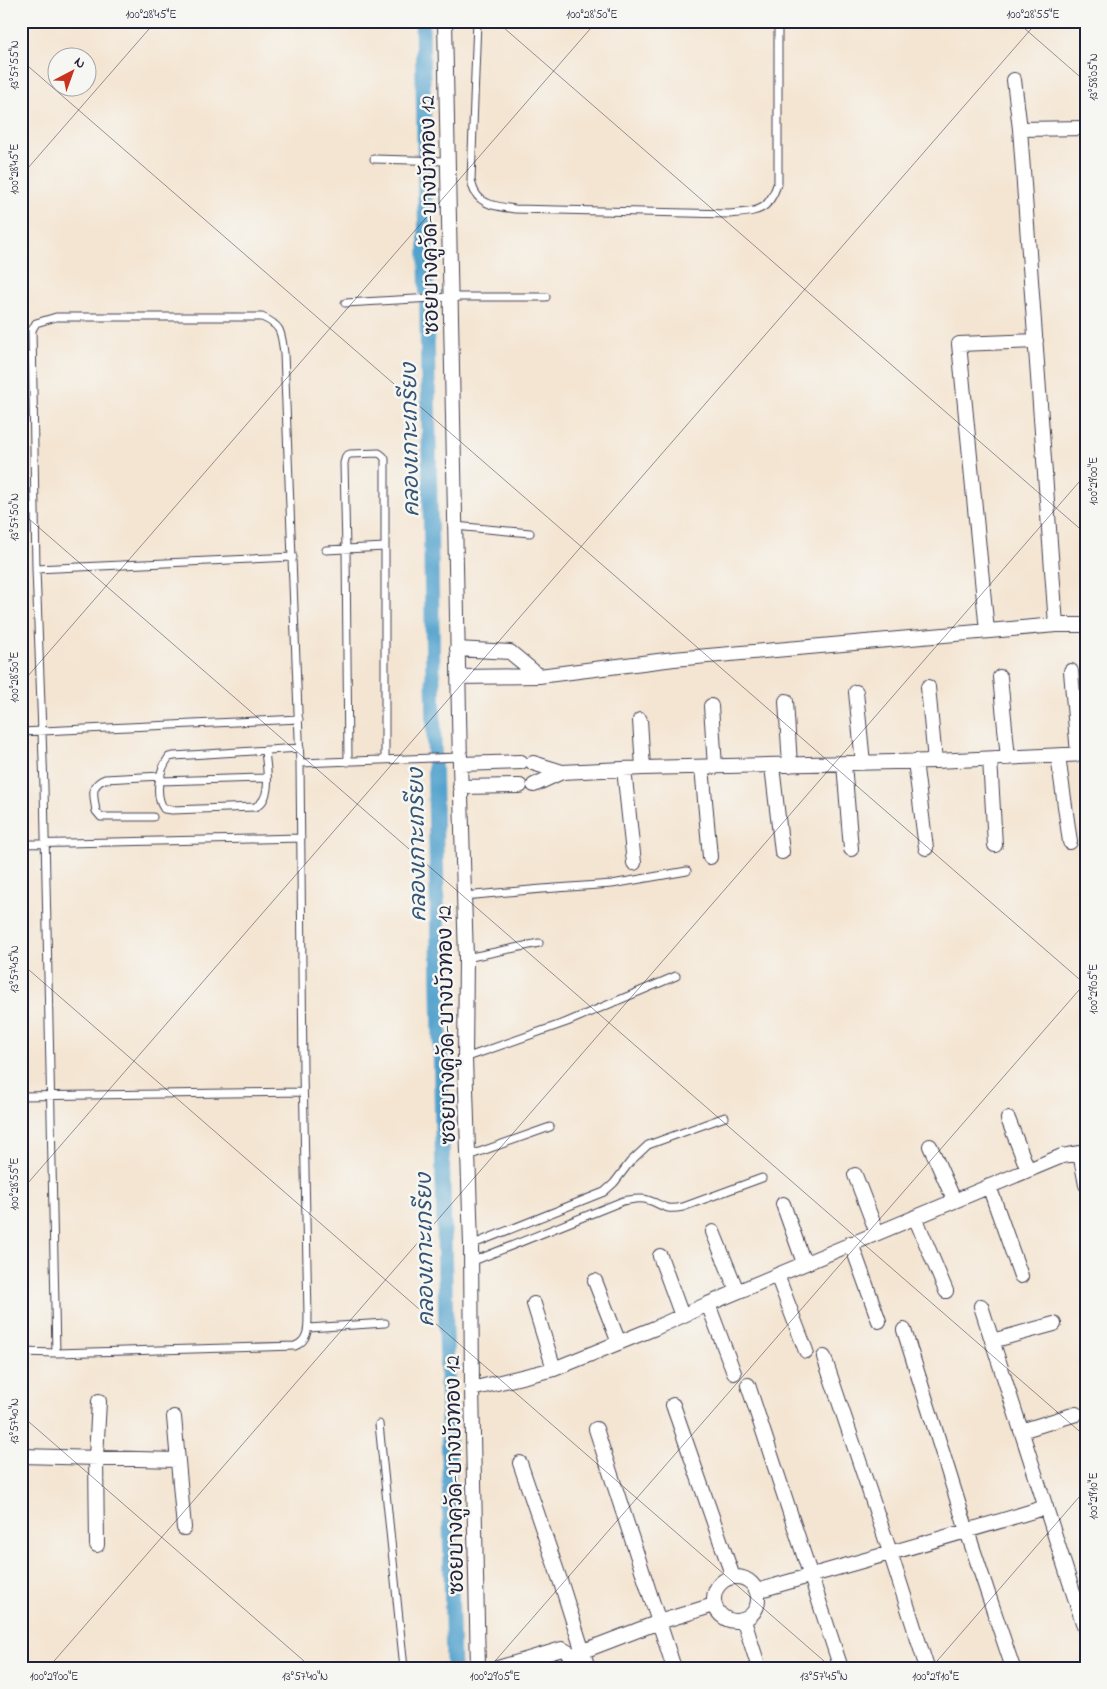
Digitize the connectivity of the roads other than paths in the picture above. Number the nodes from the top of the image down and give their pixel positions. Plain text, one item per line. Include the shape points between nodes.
1 (445, 21) edge
2 (477, 21) edge
3 (778, 21) edge
4 (1014, 80) dead end
5 (1086, 128) edge
6 (1020, 130) junction
7 (374, 159) dead end
8 (448, 160) junction
9 (450, 297) junction
10 (546, 297) dead end
11 (345, 303) dead end
12 (1036, 340) junction
13 (455, 526) junction
14 (530, 533) dead end
15 (384, 547) junction
16 (346, 548) junction
17 (326, 550) dead end
18 (293, 557) junction
19 (36, 569) junction
20 (1056, 625) junction
21 (1086, 625) edge
22 (987, 631) junction
23 (457, 648) junction
24 (1071, 672) dead end
25 (539, 676) junction
26 (458, 677) junction
27 (1000, 677) dead end
28 (928, 687) dead end
29 (856, 692) dead end
30 (786, 701) dead end
31 (711, 706) dead end
32 (299, 719) junction
33 (640, 720) dead end
34 (42, 731) junction
35 (21, 732) edge
36 (300, 748) junction
37 (265, 750) junction
38 (1082, 754) edge
39 (1058, 756) junction
40 (1008, 758) junction
41 (990, 759) junction
42 (385, 760) junction
43 (460, 761) junction
44 (915, 761) junction
45 (935, 761) junction
46 (348, 762) junction
47 (300, 763) junction
48 (863, 763) junction
49 (844, 764) junction
50 (790, 765) junction
51 (772, 766) junction
52 (708, 767) junction
53 (643, 768) junction
54 (624, 769) junction
55 (562, 772) junction
56 (160, 778) junction
57 (266, 778) junction
58 (460, 787) junction
59 (153, 817) dead end
60 (301, 838) junction
61 (1070, 842) dead end
62 (45, 843) junction
63 (21, 844) edge
64 (995, 845) dead end
65 (926, 848) dead end
66 (852, 849) dead end
67 (782, 852) dead end
68 (710, 857) dead end
69 (634, 863) dead end
70 (687, 871) dead end
71 (464, 896) junction
72 (540, 943) dead end
73 (466, 958) junction
74 (676, 976) dead end
75 (465, 1058) junction
76 (303, 1092) junction
77 (50, 1095) junction
78 (21, 1096) edge
79 (726, 1117) dead end
80 (1008, 1119) dead end
81 (550, 1127) dead end
82 (930, 1146) dead end
83 (1083, 1152) edge
84 (468, 1156) junction
85 (1028, 1170) junction
86 (855, 1175) dead end
87 (762, 1178) dead end
88 (1086, 1185) edge
89 (989, 1186) junction
90 (954, 1200) junction
91 (783, 1204) dead end
92 (915, 1217) junction
93 (713, 1232) dead end
94 (877, 1233) junction
95 (851, 1243) junction
96 (471, 1245) junction
97 (660, 1256) dead end
98 (471, 1262) junction
99 (804, 1263) junction
100 (777, 1274) junction
101 (1021, 1276) dead end
102 (595, 1281) dead end
103 (737, 1291) junction
104 (946, 1291) dead end
105 (534, 1304) dead end
106 (708, 1304) junction
107 (981, 1306) dead end
108 (682, 1316) junction
109 (879, 1321) dead end
110 (385, 1323) dead end
111 (1054, 1324) dead end
112 (308, 1328) junction
113 (904, 1330) dead end
114 (992, 1341) junction
115 (619, 1343) junction
116 (806, 1351) dead end
117 (21, 1352) edge
118 (56, 1353) junction
119 (824, 1357) dead end
120 (554, 1369) junction
121 (734, 1373) dead end
122 (748, 1385) dead end
123 (472, 1389) junction
124 (99, 1401) dead end
125 (673, 1405) dead end
126 (1076, 1414) dead end
127 (174, 1417) dead end
128 (379, 1424) dead end
129 (596, 1429) dead end
130 (1021, 1431) junction
131 (21, 1456) edge
132 (96, 1457) junction
133 (177, 1460) junction
134 (520, 1463) dead end
135 (1046, 1507) junction
136 (184, 1528) dead end
137 (967, 1532) junction
138 (97, 1545) dead end
139 (890, 1552) junction
140 (811, 1575) junction
141 (733, 1577) junction
142 (757, 1591) junction
143 (714, 1605) junction
144 (744, 1621) junction
145 (659, 1622) junction
146 (1086, 1632) edge
147 (578, 1654) junction
148 (404, 1668) edge
149 (478, 1668) edge
150 (498, 1668) edge
151 (560, 1668) edge
152 (588, 1668) edge
153 (674, 1668) edge
154 (759, 1668) edge
155 (841, 1668) edge
156 (927, 1668) edge
157 (1014, 1668) edge

1 - 8 street, ซอยบางคูวัด-บางบัวทอง 12
2 - 3 lane via 472,180 475,193 481,200 490,205 515,209 728,214 754,211 766,205 773,197 778,182
4 - 6 street
5 - 6 street
6 - 12 street
7 - 8 lane
8 - 9 street, ซอยบางคูวัด-บางบัวทอง 12
9 - 10 lane
9 - 11 lane
9 - 13 street, ซอยบางคูวัด-บางบัวทอง 12
12 - 20 street
12 - 22 street via 958,344
13 - 14 lane
13 - 23 street, ซอยบางคูวัด-บางบัวทอง 12
15 - 16 lane
15 - 16 lane via 385,459 379,453 346,456
15 - 42 lane
16 - 17 lane
16 - 46 lane
18 - 19 lane
18 - 19 lane via 284,353 274,322 262,317 56,317 36,323 32,330
18 - 32 lane
19 - 34 lane
20 - 21 street
20 - 22 street
22 - 25 street via 674,659
23 - 25 street via 510,652
23 - 26 street, ซอยบางคูวัด-บางบัวทอง 12
24 - 38 street
25 - 26 street
26 - 43 street, ซอยบางคูวัด-บางบัวทอง 12
27 - 40 street
28 - 45 street
29 - 48 street
30 - 50 street
31 - 52 street
32 - 34 lane
32 - 36 lane
33 - 53 street
34 - 35 lane
34 - 62 lane
36 - 37 lane
36 - 47 lane
37 - 56 lane via 169,757
37 - 57 lane
38 - 39 street
39 - 40 street
39 - 61 street
40 - 41 street
41 - 45 street
41 - 64 street
42 - 43 lane
42 - 46 lane
43 - 55 street via 527,763
43 - 58 street, ซอยบางคูวัด-บางบัวทอง 12
44 - 45 street
44 - 48 street
44 - 65 street
46 - 47 lane
47 - 60 lane
48 - 49 street
49 - 50 street
49 - 66 street
50 - 51 street
51 - 52 street
51 - 67 street
52 - 53 street
52 - 68 street
53 - 54 street
54 - 55 street
54 - 69 street
55 - 58 street via 527,786
56 - 57 lane
56 - 57 lane via 160,803 164,809 172,810 254,808 264,798
56 - 59 lane via 105,779 94,788 96,811 101,816
58 - 71 street, ซอยบางคูวัด-บางบัวทอง 12
60 - 62 lane
60 - 76 lane
62 - 63 lane
62 - 77 lane
70 - 71 lane via 612,884
71 - 73 street, ซอยบางคูวัด-บางบัวทอง 12
72 - 73 lane
73 - 75 street, ซอยบางคูวัด-บางบัวทอง 12
74 - 75 lane via 567,1022
75 - 84 street, ซอยบางคูวัด-บางบัวทอง 12
76 - 77 lane
76 - 112 lane
77 - 78 lane
77 - 118 lane
79 - 96 lane via 648,1145 604,1192
80 - 85 street
81 - 84 lane
82 - 90 street
83 - 85 street via 1062,1156
83 - 88 street
84 - 96 street, ซอยบางคูวัด-บางบัวทอง 12
85 - 89 street
86 - 94 street
87 - 98 lane via 674,1209 636,1198 623,1201
89 - 90 street
89 - 101 street
90 - 92 street
91 - 99 street
92 - 94 street
92 - 104 street
93 - 103 street
94 - 95 street
95 - 99 street
95 - 109 street
96 - 98 street, ซอยบางคูวัด-บางบัวทอง 12
97 - 108 street
98 - 123 street, ซอยบางคูวัด-บางบัวทอง 12
99 - 100 street
100 - 103 street
100 - 116 street
102 - 115 street
103 - 106 street
105 - 120 street
106 - 108 street
106 - 121 street
107 - 114 street
108 - 115 street
110 - 112 lane
111 - 114 street
112 - 118 lane via 302,1344 295,1346
113 - 137 street
114 - 130 street
115 - 120 street
117 - 118 lane
119 - 139 street
120 - 123 street
122 - 140 street
123 - 149 street, ซอยบางคูวัด-บางบัวทอง 12
124 - 132 street
125 - 141 street
126 - 130 street
127 - 133 street
128 - 148 lane
129 - 145 street
130 - 135 street
131 - 132 street
132 - 133 street
132 - 138 street
133 - 136 street
134 - 147 street
135 - 137 street
135 - 146 street
137 - 139 street
137 - 157 street
139 - 140 street
139 - 156 street
140 - 142 street
140 - 155 street
141 - 142 street via 747,1580
141 - 143 street via 716,1590
142 - 144 street via 758,1605
143 - 144 street via 717,1612 729,1621
143 - 145 street
144 - 154 street
145 - 147 street
145 - 153 street
147 - 150 street via 562,1649
147 - 151 street
147 - 152 street

